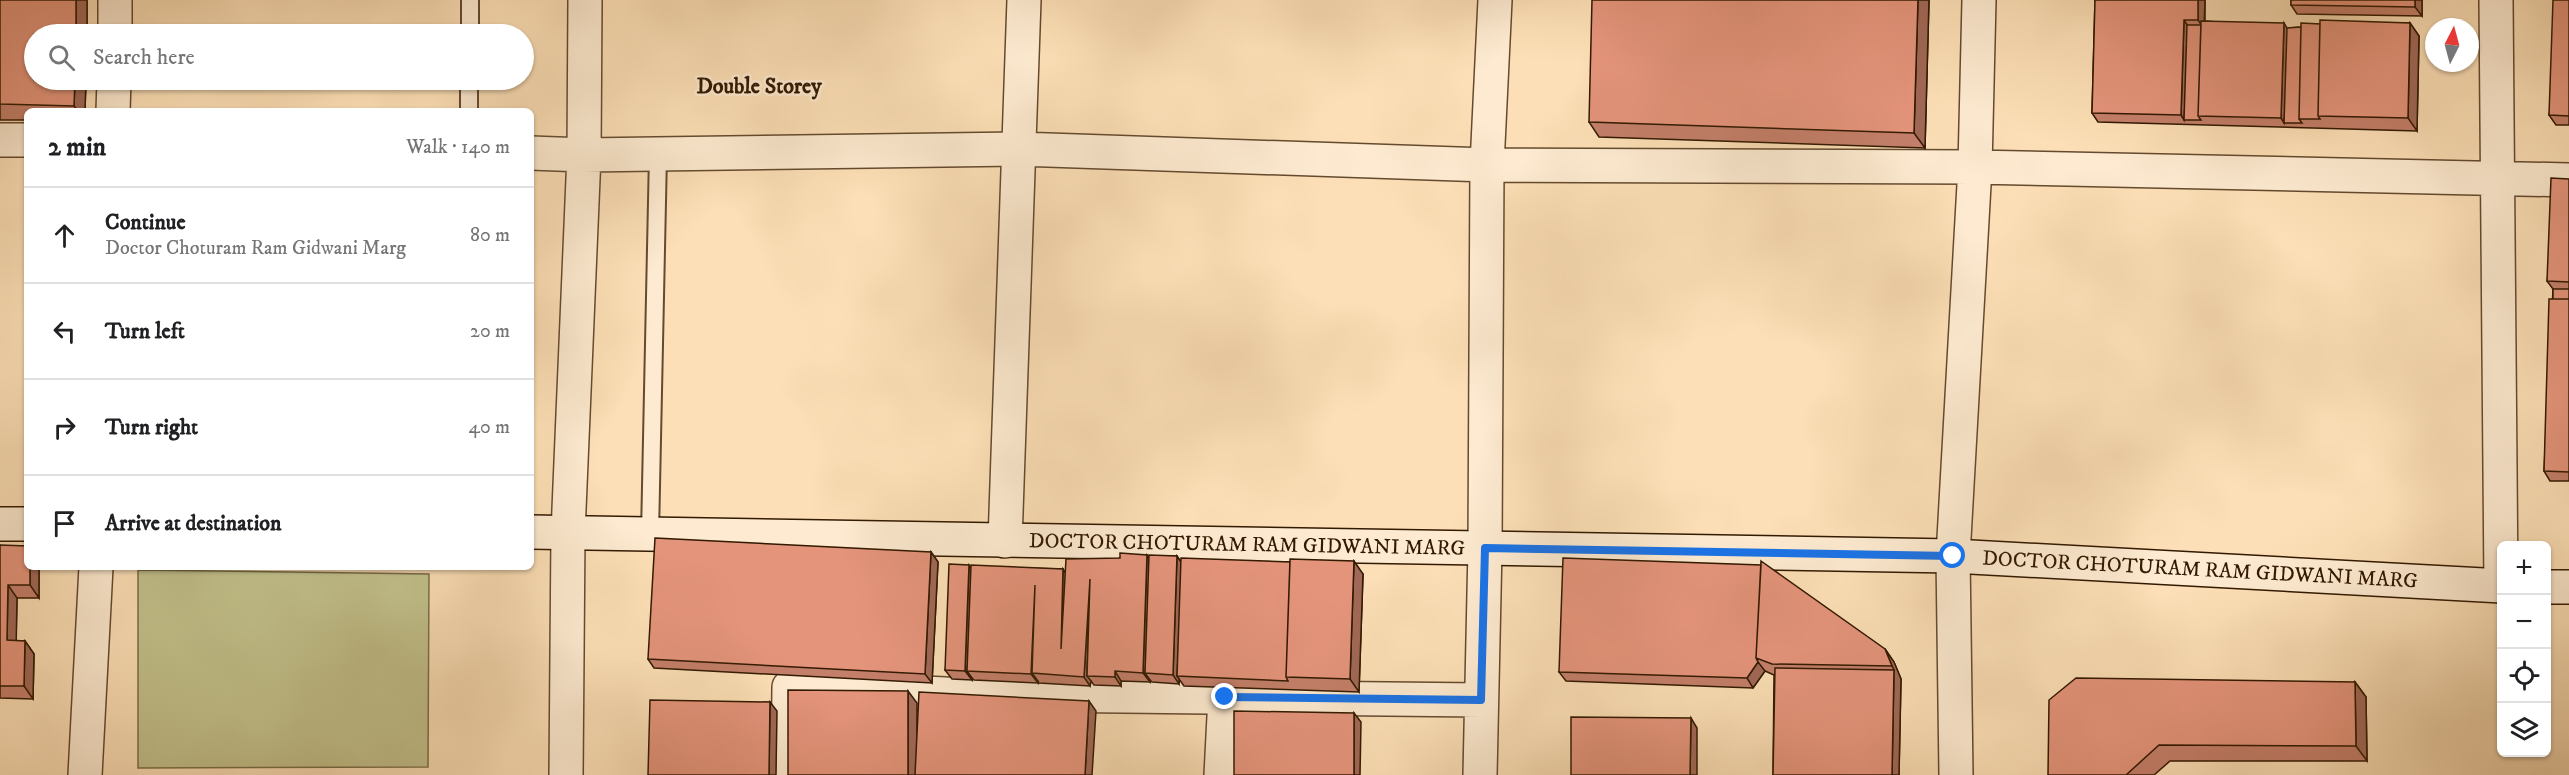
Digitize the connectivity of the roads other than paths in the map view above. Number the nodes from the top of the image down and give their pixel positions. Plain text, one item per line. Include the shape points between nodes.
1 (116, 0) edge
2 (470, 0) edge
3 (585, 0) edge
4 (1024, 0) edge
5 (1495, 0) edge
6 (1979, 0) edge
7 (2496, 0) edge
8 (115, 24) edge
9 (470, 24) edge
10 (114, 90) edge
11 (469, 90) edge
12 (114, 108) edge
13 (469, 108) edge
14 (0, 140) edge
15 (24, 140) edge
16 (1018, 149) junction
17 (534, 153) edge
18 (658, 154) junction
19 (584, 155) junction
20 (1487, 165) junction
21 (1975, 166) junction
22 (2497, 180) junction
23 (2569, 180) edge
24 (0, 524) edge
25 (24, 524) edge
26 (534, 532) edge
27 (568, 533) junction
28 (650, 534) junction
29 (1005, 541) junction
30 (2501, 541) edge
31 (1485, 548) junction
32 (1953, 556) junction
33 (96, 570) edge
34 (2497, 586) edge
35 (2551, 587) edge
36 (2569, 587) edge
37 (1225, 697) junction
38 (1481, 700) junction
39 (85, 775) edge
40 (566, 775) edge
41 (788, 775) edge
42 (1221, 775) edge
43 (1480, 775) edge
44 (1956, 775) edge

1 - 8 street
2 - 9 lane
3 - 19 street
4 - 16 street
5 - 20 street
6 - 21 street
7 - 22 street
10 - 12 street
11 - 13 lane
14 - 15 street
16 - 18 street
16 - 20 street
16 - 29 street
17 - 19 street
18 - 19 street
18 - 28 lane
19 - 27 street
20 - 21 street
20 - 31 street
21 - 22 street
21 - 32 street
22 - 23 street
22 - 30 street
24 - 25 street
26 - 27 street, DOCTOR CHOTURAM RAM GIDWANI MARG
27 - 28 street, DOCTOR CHOTURAM RAM GIDWANI MARG
27 - 40 street
28 - 29 street, DOCTOR CHOTURAM RAM GIDWANI MARG
29 - 31 street, DOCTOR CHOTURAM RAM GIDWANI MARG
31 - 32 street, DOCTOR CHOTURAM RAM GIDWANI MARG
31 - 38 street
32 - 34 street, DOCTOR CHOTURAM RAM GIDWANI MARG
32 - 44 street
33 - 39 street
35 - 36 street
37 - 38 street
37 - 41 street via 789,687
37 - 42 street
38 - 43 street

